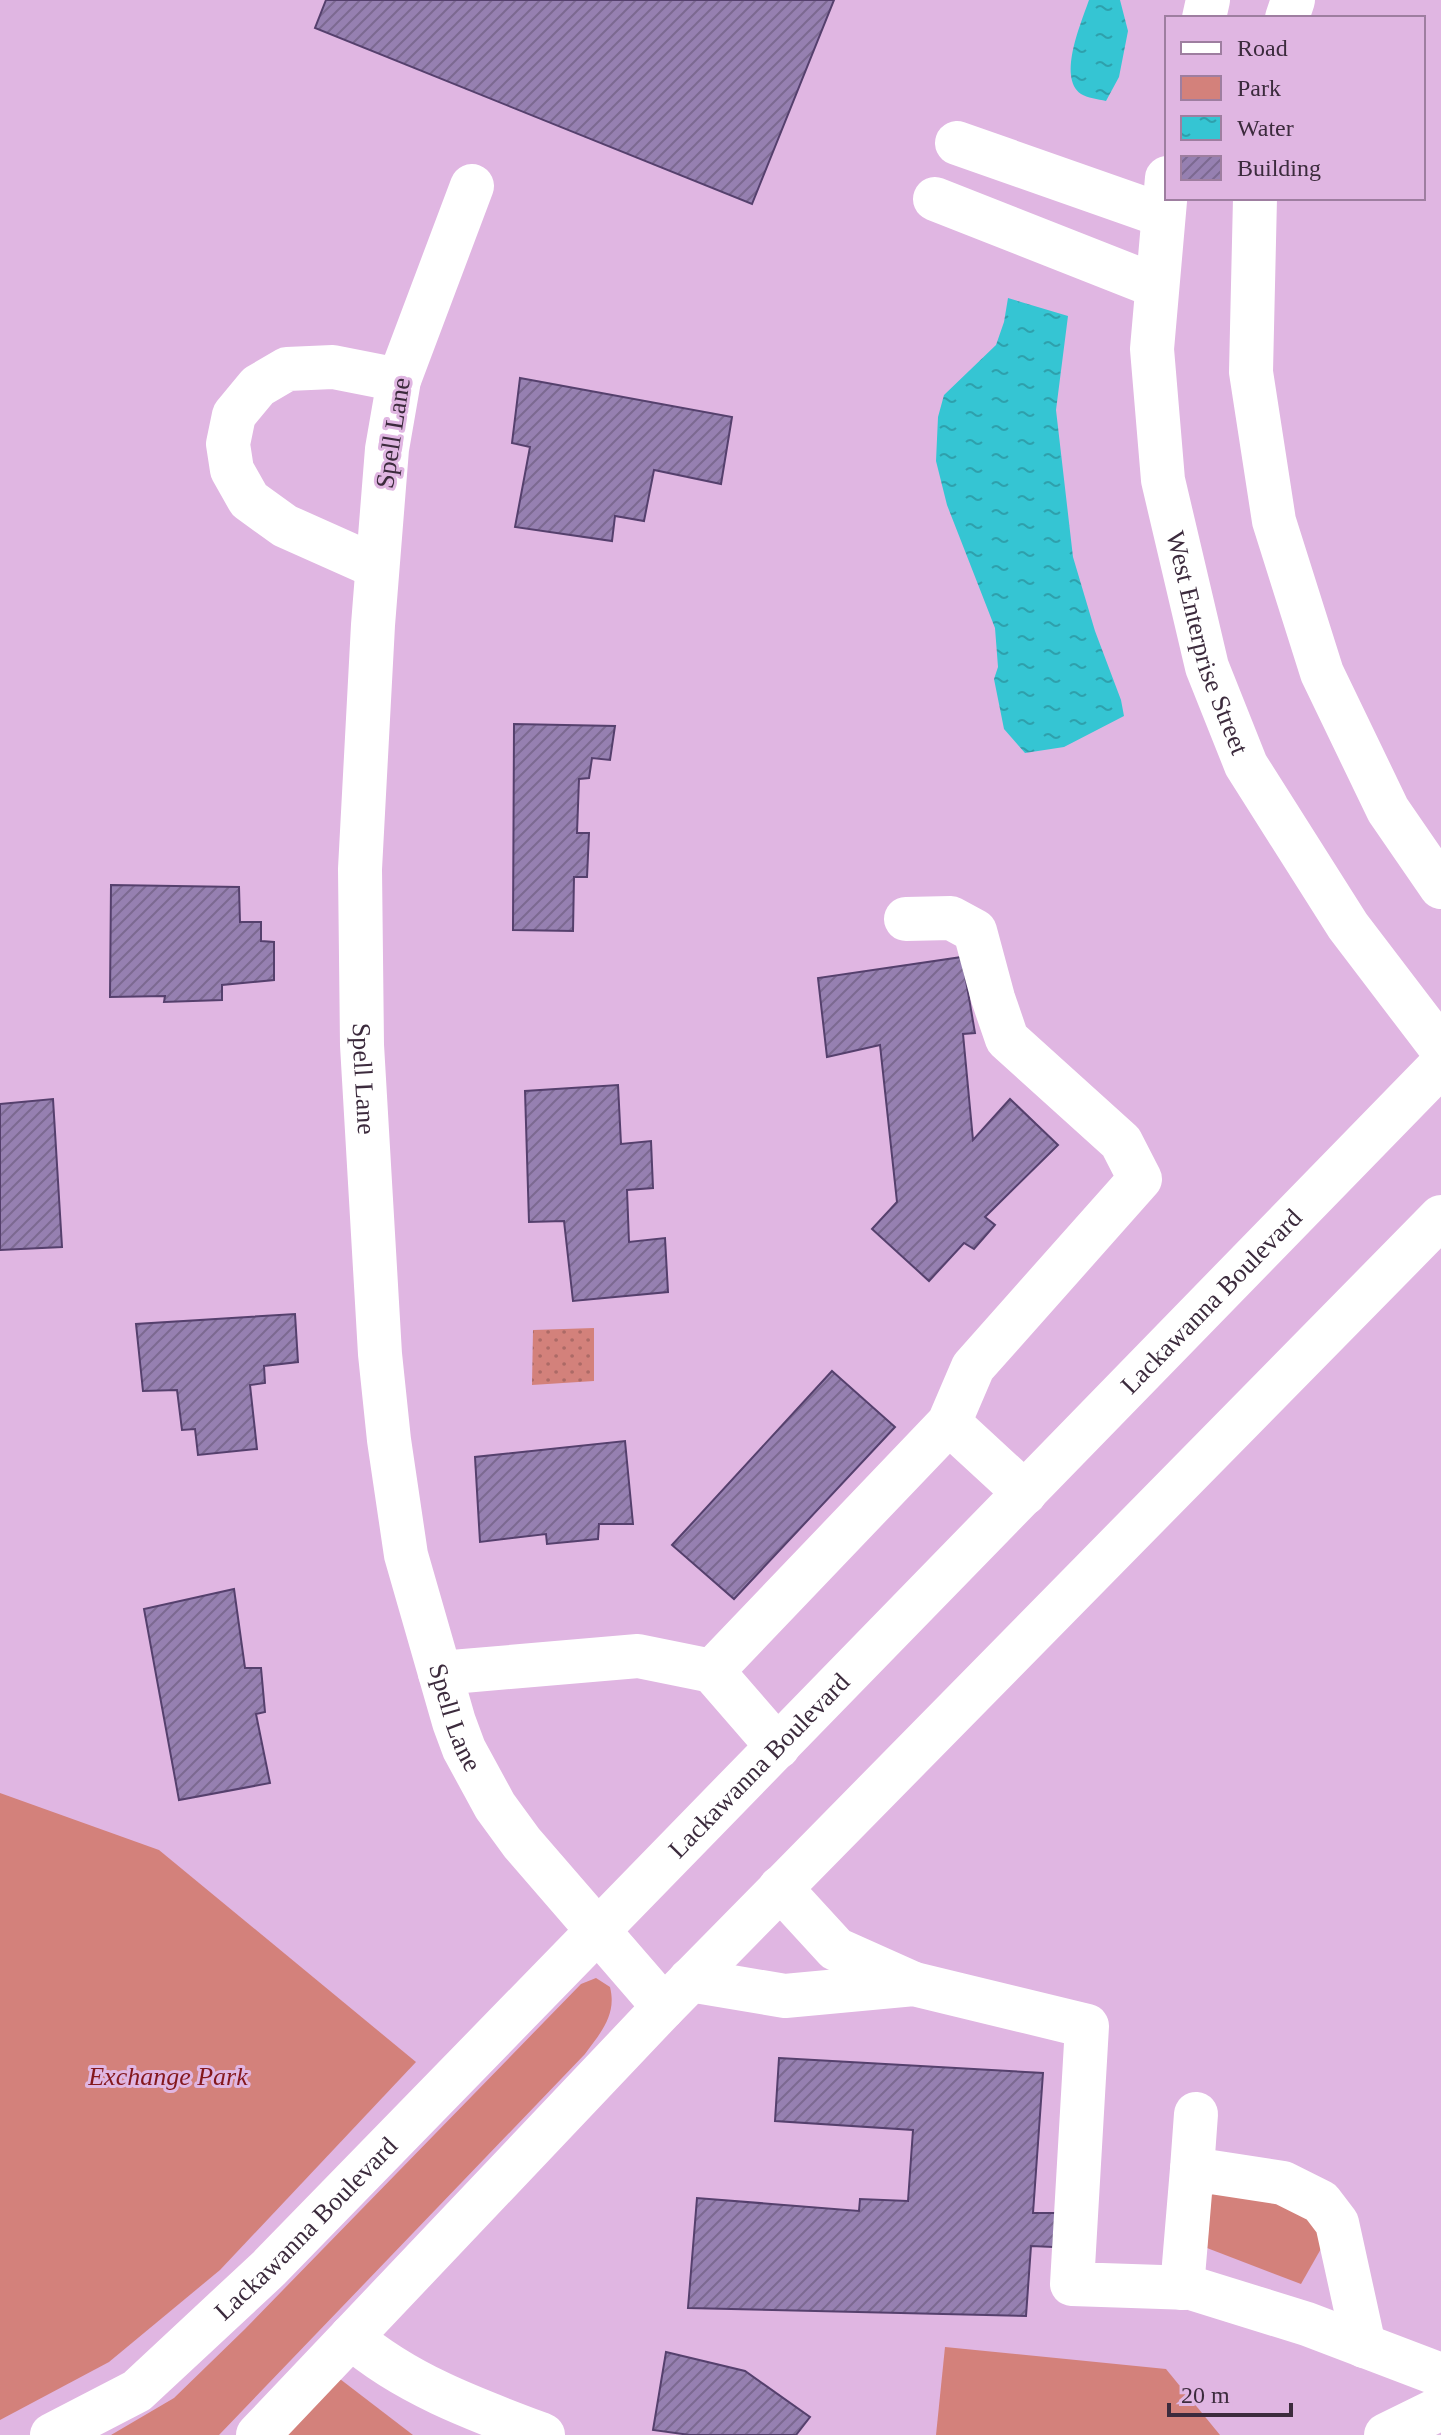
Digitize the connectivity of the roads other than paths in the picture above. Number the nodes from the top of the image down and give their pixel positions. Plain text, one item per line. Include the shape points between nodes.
1 (957, 143) dead end
2 (472, 186) dead end
3 (1164, 197) edge
4 (935, 199) dead end
5 (1255, 200) edge
6 (1156, 286) junction
7 (399, 380) junction
8 (377, 567) junction
9 (1441, 887) edge
10 (906, 919) dead end
11 (1441, 1048) edge
12 (1441, 1065) edge
13 (1441, 1217) edge
14 (949, 1423) junction
15 (1025, 1493) junction
16 (712, 1671) junction
17 (440, 1673) junction
18 (778, 1747) junction
19 (780, 1888) junction
20 (599, 1931) junction
21 (914, 1984) junction
22 (677, 1993) junction
23 (1196, 2114) dead end
24 (1192, 2169) junction
25 (1182, 2288) junction
26 (351, 2337) junction
27 (1364, 2346) junction
28 (1441, 2375) edge
29 (1441, 2408) edge
30 (52, 2435) edge
31 (258, 2435) edge
32 (543, 2435) edge
33 (1386, 2435) edge

1 - 3 street
2 - 7 street, Spell Lane
3 - 6 street, West Enterprise Street
4 - 6 street
5 - 9 street via 1251,372 1274,521 1322,673 1388,810
6 - 11 street, West Enterprise Street via 1152,349 1163,480 1207,667 1246,765 1348,926
7 - 8 street, Spell Lane
7 - 8 street via 333,367 287,369 258,386 234,415 228,444 232,470 249,500 285,526
8 - 17 street, Spell Lane via 360,869 362,1045 389,1440 406,1555
10 - 14 street via 951,918 975,931 1007,1039 1121,1142 1140,1179 973,1367
12 - 15 street, Lackawanna Boulevard
13 - 19 street
14 - 15 street
14 - 16 street
15 - 18 street, Lackawanna Boulevard
16 - 17 street via 638,1656
16 - 18 street
17 - 20 street, Spell Lane via 464,1749 495,1806
18 - 20 street, Lackawanna Boulevard
19 - 21 street via 836,1949
19 - 22 street
20 - 22 street, Spell Lane
20 - 30 street, Lackawanna Boulevard via 269,2268 159,2371 137,2391
21 - 22 street via 785,1996
21 - 25 street via 1087,2026 1072,2284
22 - 26 street
23 - 24 street
24 - 25 street
24 - 27 street via 1283,2183 1321,2202 1337,2223
25 - 27 street
26 - 31 street
26 - 32 street via 377,2360 441,2393
27 - 28 street
29 - 33 street

